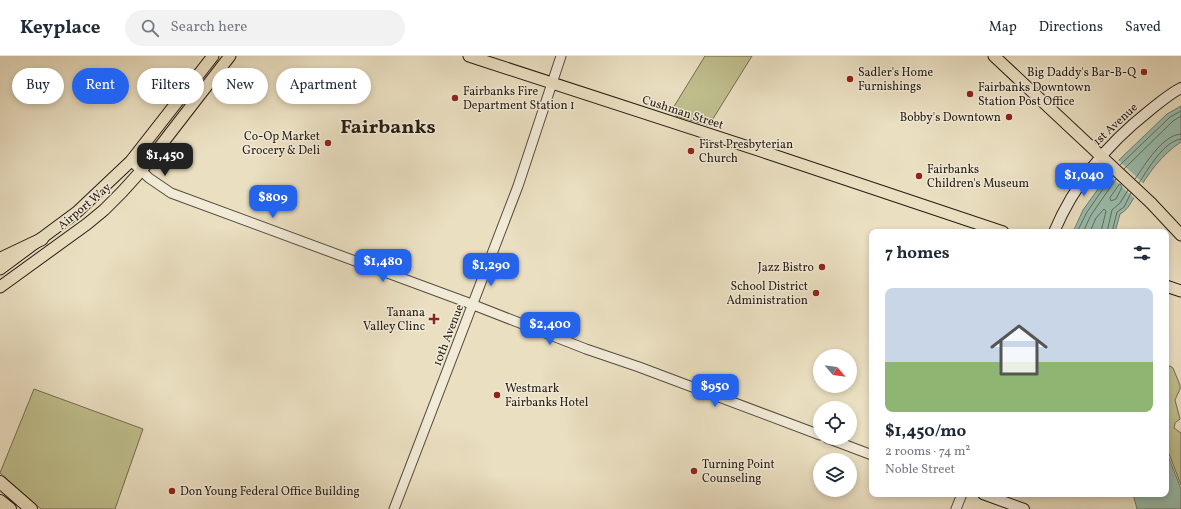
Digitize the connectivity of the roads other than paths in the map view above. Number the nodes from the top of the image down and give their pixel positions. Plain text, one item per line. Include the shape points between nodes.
1 (213, 56) edge
2 (230, 56) edge
3 (469, 56) edge
4 (561, 56) edge
5 (994, 56) edge
6 (552, 82) junction
7 (1181, 88) edge
8 (1100, 155) junction
9 (131, 161) junction
10 (141, 171) junction
11 (994, 229) edge
12 (1055, 229) edge
13 (1181, 235) edge
14 (42, 239) junction
15 (0, 259) edge
16 (0, 269) edge
17 (0, 287) edge
18 (1169, 287) edge
19 (1181, 291) edge
20 (473, 305) junction
21 (813, 433) edge
22 (846, 445) edge
23 (869, 454) edge
24 (2, 483) edge
25 (961, 497) edge
26 (990, 497) edge
27 (1009, 506) edge
28 (31, 509) edge
29 (394, 509) edge
30 (956, 509) edge
31 (1024, 509) edge

1 - 9 main road, Airport Way
2 - 10 main road, Airport Way
3 - 6 main road, Cushman Street
4 - 6 street, 10th Avenue
5 - 8 main road
6 - 11 main road, Cushman Street
6 - 20 street, 10th Avenue via 518,186
7 - 8 main road, 1st Avenue via 1140,118
8 - 12 main road, 1st Avenue via 1070,199
8 - 13 main road
9 - 10 street
9 - 14 main road, Airport Way via 78,212
10 - 17 main road, Airport Way via 87,224
10 - 20 street via 171,193
14 - 15 highway
14 - 16 main road, Airport Way
18 - 19 main road
20 - 21 street
20 - 29 street, 10th Avenue
22 - 23 street
24 - 28 highway
25 - 30 street
26 - 27 main road
27 - 31 main road

